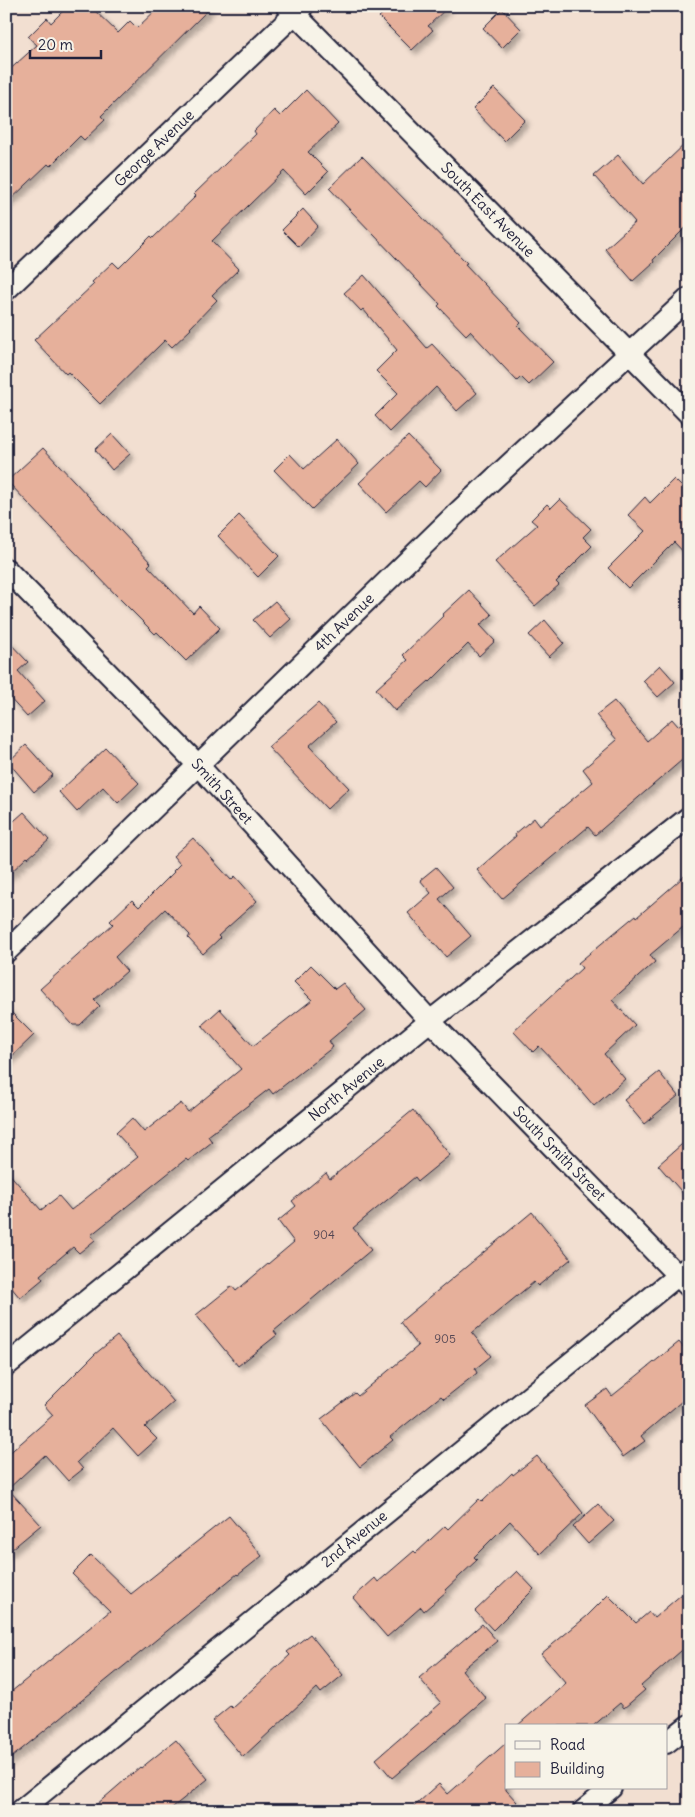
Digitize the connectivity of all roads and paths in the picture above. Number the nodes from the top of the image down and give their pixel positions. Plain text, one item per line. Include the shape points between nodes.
1 (295, 9) edge
2 (6, 290) edge
3 (689, 298) edge
4 (630, 354) junction
5 (689, 414) edge
6 (6, 569) edge
7 (198, 765) junction
8 (689, 817) edge
9 (6, 952) edge
10 (430, 1021) junction
11 (685, 1277) edge
12 (6, 1366) edge
13 (689, 1725) edge
14 (668, 1741) edge
15 (609, 1790) edge
16 (20, 1811) edge
17 (583, 1811) edge

1 - 2 street, George Avenue
1 - 4 street, South East Avenue
3 - 4 street, 4th Avenue
4 - 5 street, South East Avenue
4 - 7 street, 4th Avenue via 460,510
6 - 7 street, Smith Street
7 - 9 street, 4th Avenue
7 - 10 street, Smith Street
8 - 10 street, North Avenue
10 - 11 street, South Smith Street
10 - 12 street, North Avenue
11 - 16 street, 2nd Avenue
13 - 14 street
15 - 17 street

